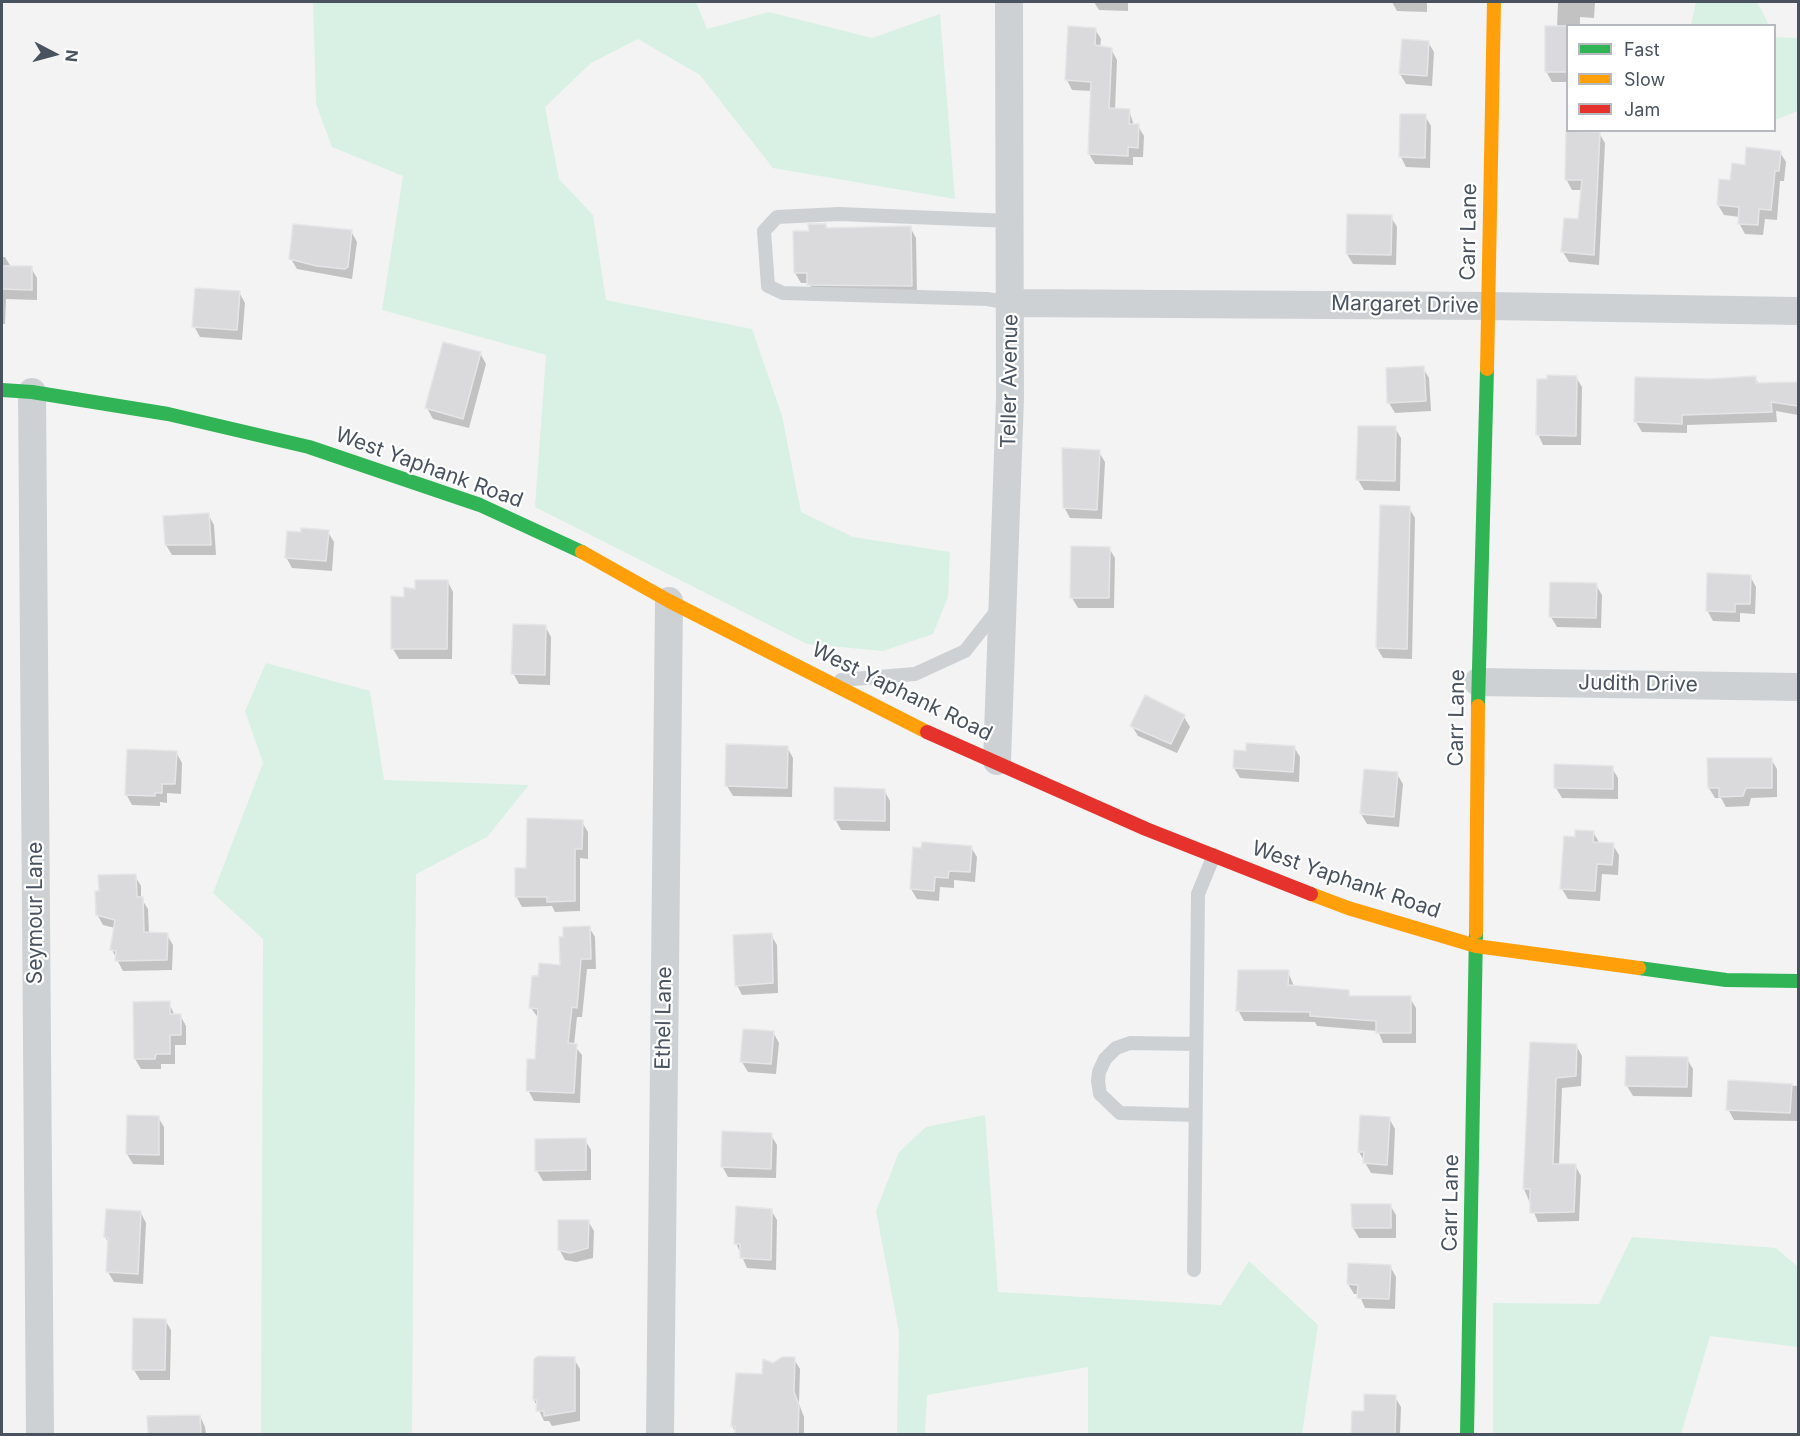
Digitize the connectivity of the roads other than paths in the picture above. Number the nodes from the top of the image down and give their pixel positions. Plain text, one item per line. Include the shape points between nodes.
1 (1009, 2) edge
2 (1494, 2) edge
3 (1011, 221) junction
4 (1011, 303) junction
5 (1489, 306) junction
6 (1798, 311) edge
7 (2, 390) edge
8 (32, 392) junction
9 (669, 601) junction
10 (1003, 604) junction
11 (828, 681) junction
12 (1478, 682) junction
13 (1798, 687) edge
14 (997, 761) junction
15 (1215, 855) junction
16 (1476, 946) junction
17 (1798, 981) edge
18 (1196, 1044) junction
19 (1196, 1115) junction
20 (1194, 1270) dead end
21 (40, 1434) edge
22 (660, 1434) edge
23 (1467, 1434) edge

1 - 3 street, Teller Avenue
2 - 5 street, Carr Lane
3 - 4 street, Teller Avenue
3 - 4 lane via 839,214 777,217 764,231 768,286 783,293
4 - 5 street, Margaret Drive
4 - 10 street, Teller Avenue
5 - 6 street, Margaret Drive
5 - 12 street, Carr Lane
7 - 8 street, West Yaphank Road
8 - 9 street, West Yaphank Road via 168,414 309,447 480,505 567,543
8 - 21 street, Seymour Lane
9 - 11 street, West Yaphank Road
9 - 22 street, Ethel Lane
10 - 11 lane via 964,651 915,674
10 - 14 street, Teller Avenue
11 - 14 street, West Yaphank Road via 919,728
12 - 13 street, Judith Drive
12 - 16 street, Carr Lane
14 - 15 street, West Yaphank Road via 1126,820
15 - 16 street, West Yaphank Road via 1348,908
15 - 18 lane via 1198,894
16 - 17 street, West Yaphank Road via 1726,980
16 - 23 street, Carr Lane
18 - 19 lane
18 - 19 lane via 1130,1043 1116,1048 1098,1072 1100,1094 1120,1113
19 - 20 lane

